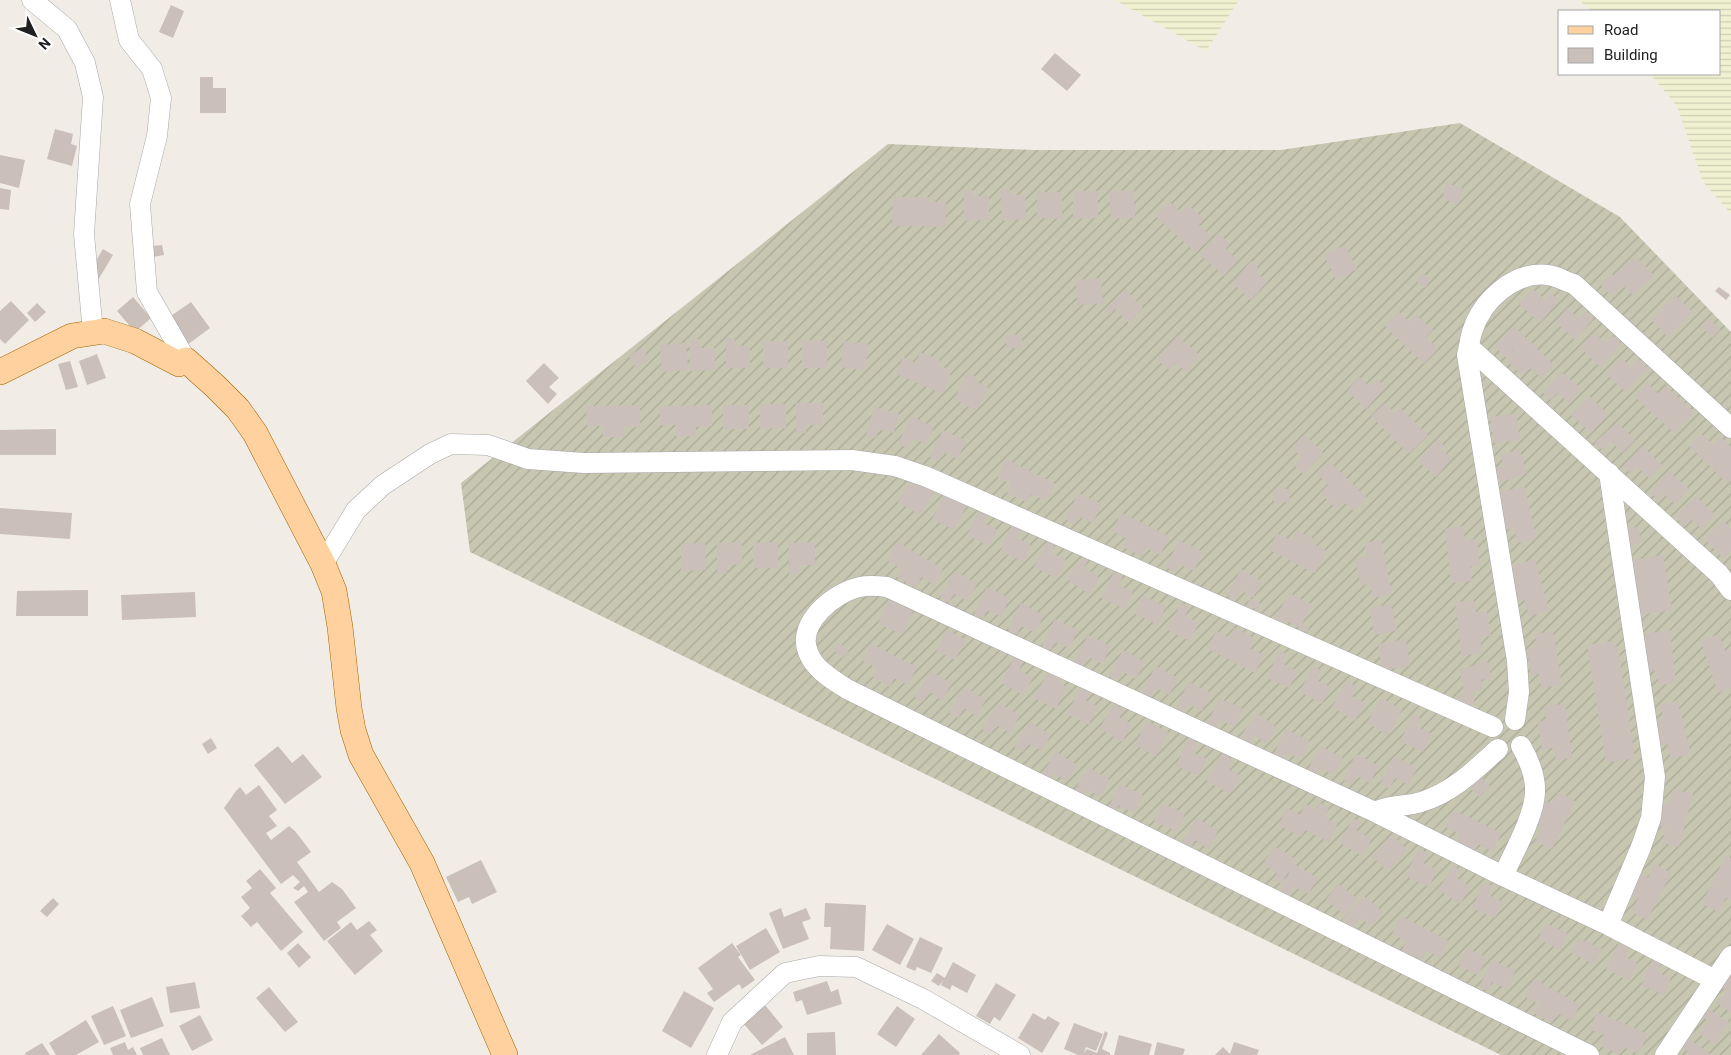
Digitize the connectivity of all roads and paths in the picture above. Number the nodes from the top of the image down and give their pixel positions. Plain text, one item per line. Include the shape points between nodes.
1 (32, 0) edge
2 (120, 0) edge
3 (93, 333) junction
4 (1469, 347) junction
5 (186, 360) junction
6 (0, 372) edge
7 (1731, 428) edge
8 (1609, 473) junction
9 (324, 564) junction
10 (1731, 590) edge
11 (1515, 720) junction
12 (1493, 727) junction
13 (1521, 746) junction
14 (1498, 749) junction
15 (1375, 812) junction
16 (1503, 876) junction
17 (1608, 925) junction
18 (1731, 956) edge
19 (1715, 980) junction
20 (505, 1055) edge
21 (717, 1055) edge
22 (1020, 1055) edge
23 (1589, 1055) edge
24 (1665, 1055) edge

1 - 3 street via 68,29 85,63 93,96 84,234
2 - 5 street via 129,40 152,69 161,98 157,136 140,204 147,292
3 - 5 main road via 104,331 135,341 179,364
3 - 6 main road via 72,336
4 - 7 street via 1482,311 1500,290 1522,277 1548,275 1574,284
4 - 8 street
4 - 11 street via 1467,355 1517,661 1519,692
5 - 9 main road via 238,409 255,433
8 - 10 street via 1718,574
8 - 17 street via 1655,777 1651,818
9 - 12 street via 356,510 382,485 451,444 488,446 528,460 584,463 852,460 895,466 927,477
9 - 20 main road via 334,592 349,708 361,755 422,863
11 - 12 street via 1500,720
11 - 13 street via 1524,731
12 - 14 street via 1491,737
13 - 14 street via 1513,752
13 - 16 street via 1528,758 1535,794 1530,816
14 - 15 street via 1444,793 1419,803 1386,807
15 - 16 street
15 - 23 street via 887,586 861,586 842,592 812,620 805,637 808,653 816,664 847,689
16 - 17 street
17 - 19 street
18 - 19 street
19 - 24 street
21 - 22 street via 732,1022 785,973 819,966 856,968 923,1000

